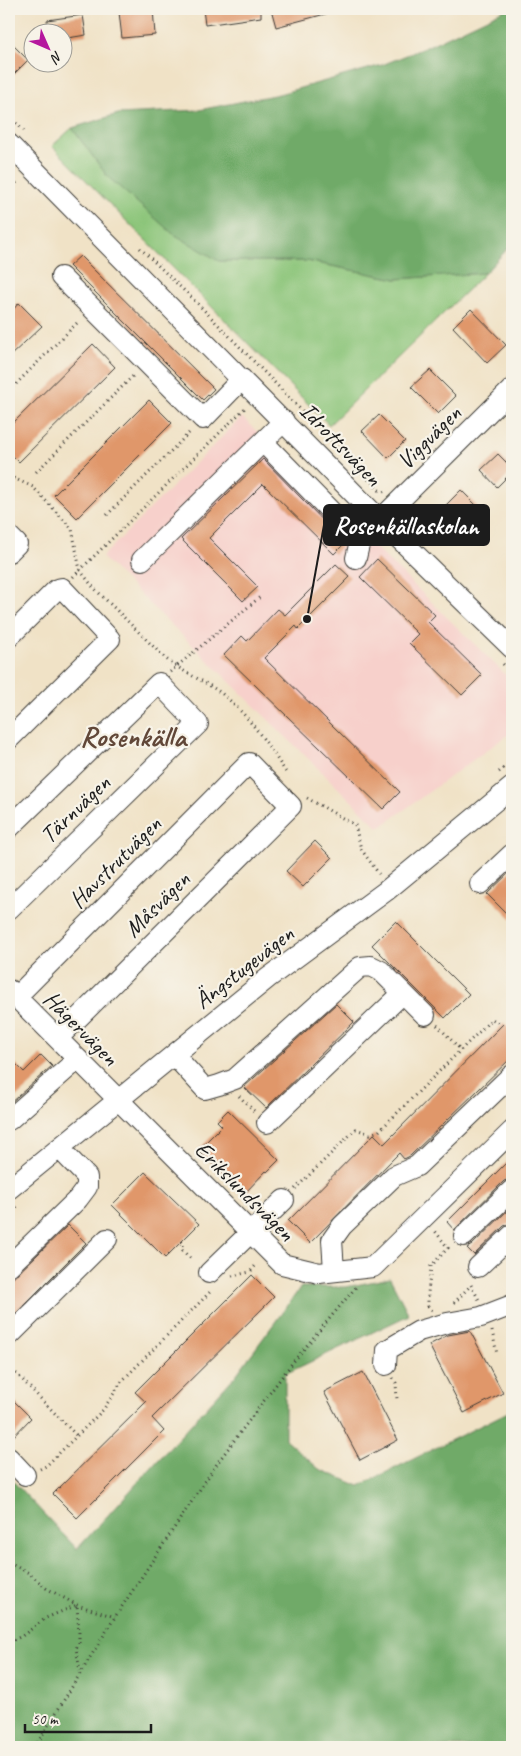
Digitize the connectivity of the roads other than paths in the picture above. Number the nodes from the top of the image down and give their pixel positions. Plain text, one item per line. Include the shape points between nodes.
1 (9, 144) edge
2 (61, 277) dead end
3 (242, 379) junction
4 (512, 389) edge
5 (284, 422) junction
6 (263, 442) junction
7 (380, 520) junction
8 (356, 558) dead end
9 (142, 560) dead end
10 (9, 636) edge
11 (512, 646) edge
12 (9, 739) edge
13 (249, 763) joint
14 (512, 787) edge
15 (9, 828) edge
16 (512, 854) edge
17 (480, 884) dead end
18 (9, 909) edge
19 (403, 993) junction
20 (12, 994) edge
21 (432, 1021) road end
22 (58, 1038) junction
23 (174, 1056) junction
24 (78, 1059) junction
25 (512, 1074) edge
26 (118, 1100) junction
27 (9, 1120) edge
28 (267, 1123) dead end
29 (512, 1131) edge
30 (59, 1148) junction
31 (9, 1189) edge
32 (512, 1190) edge
33 (284, 1200) road end
34 (251, 1232) junction
35 (512, 1235) edge
36 (464, 1236) dead end
37 (107, 1239) dead end
38 (9, 1266) edge
39 (478, 1267) dead end
40 (334, 1271) junction
41 (215, 1280) road end
42 (512, 1305) edge
43 (9, 1336) edge
44 (386, 1365) dead end
45 (9, 1458) edge
46 (25, 1475) road end

1 - 3 street, Idrottsvägen
2 - 3 street via 203,419
3 - 5 street, Idrottsvägen
4 - 7 street, Viggvägen
5 - 6 street
5 - 7 street, Idrottsvägen
6 - 8 street via 360,541
6 - 9 street
7 - 11 street, Idrottsvägen
10 - 12 street via 57,589 62,588 110,638
13 - 20 street, Havstrutvägen
13 - 22 street, Måsvägen via 298,802
14 - 23 street, Ängstugevägen
15 - 18 street, Tärnvägen via 159,683 198,724
16 - 17 street
19 - 21 street
19 - 23 street via 381,971 371,966 360,967 235,1079 205,1089
19 - 28 street
20 - 22 street, Hägervägen
22 - 24 street, Hägervägen
23 - 26 street, Ängstugevägen
24 - 26 street, Hägervägen
24 - 27 street
25 - 40 street via 417,1166 394,1176 342,1226 332,1240
26 - 30 street, Ängstugevägen
26 - 34 street, Erikslundsvägen
29 - 40 street, Erikslundsvägen via 373,1267
30 - 31 street, Ängstugevägen
30 - 38 street via 87,1176 87,1187
32 - 36 street
33 - 34 street
34 - 40 street, Erikslundsvägen via 282,1264 319,1273
34 - 41 street
35 - 39 street
37 - 43 street
42 - 44 street via 481,1317 419,1331 387,1350
45 - 46 street

